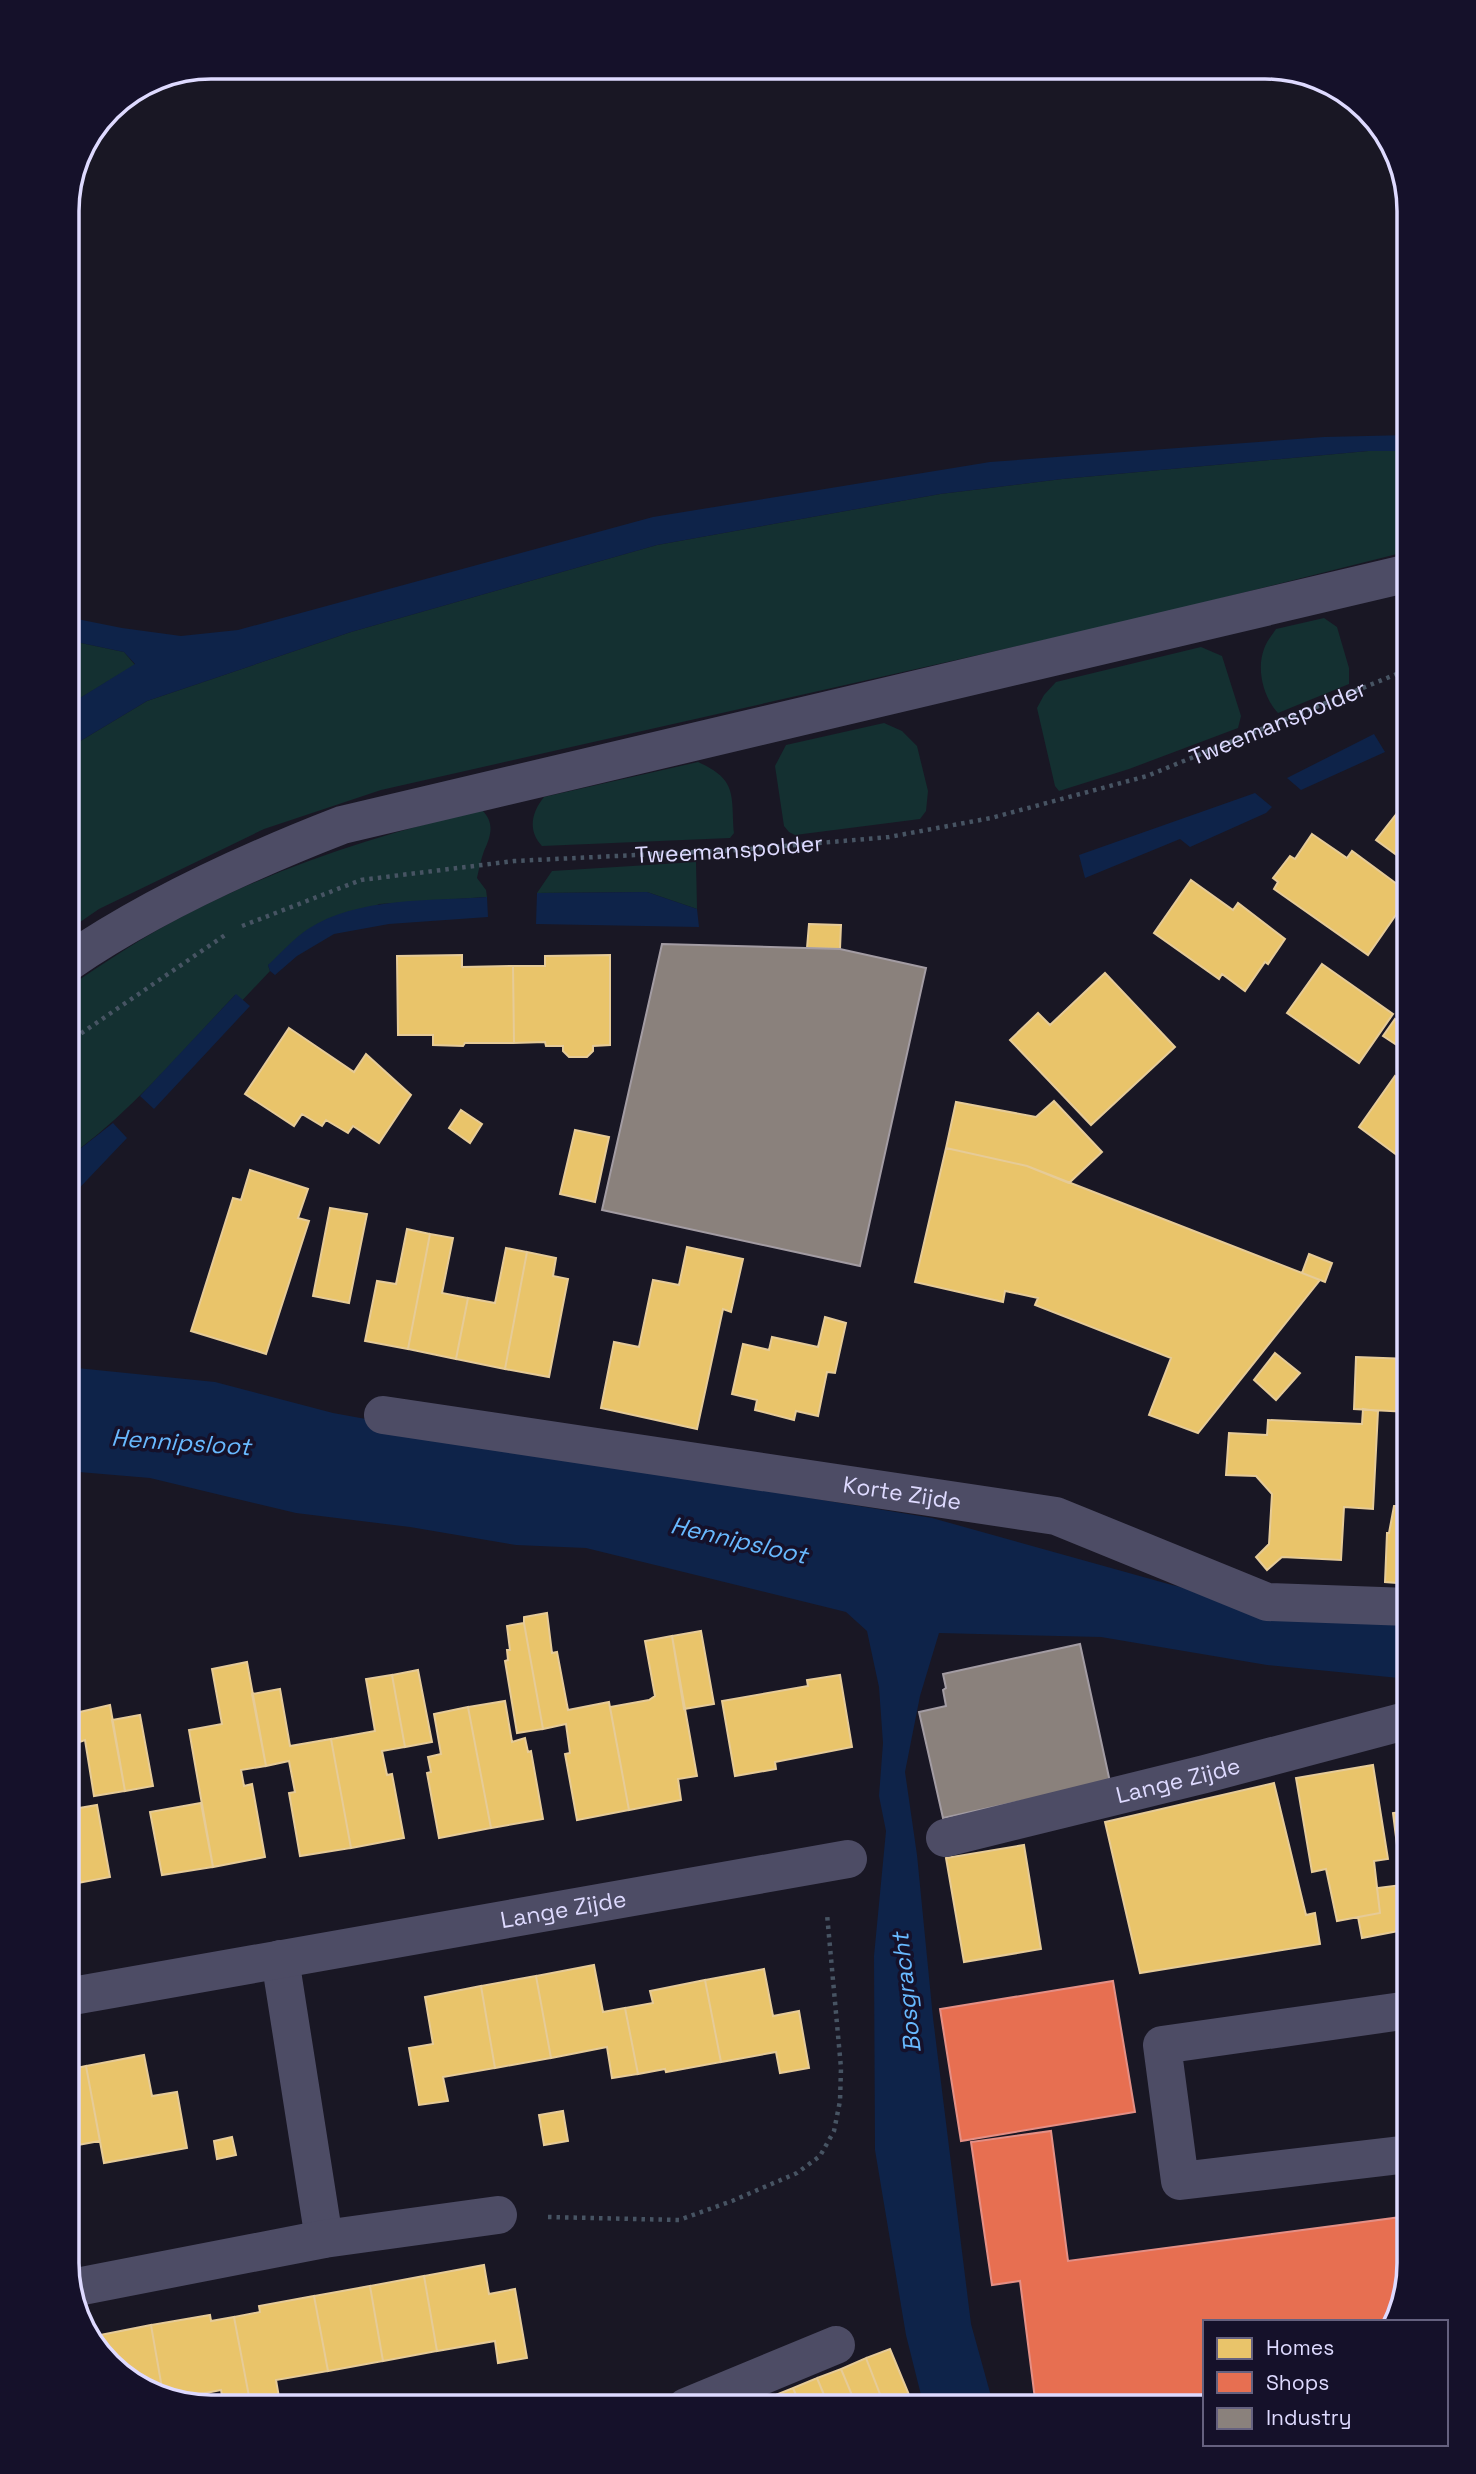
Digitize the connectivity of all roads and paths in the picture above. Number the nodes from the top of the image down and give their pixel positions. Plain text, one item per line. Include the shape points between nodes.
1 (1397, 576) edge
2 (1397, 675) edge
3 (241, 927) dead end
4 (229, 931) dead end
5 (79, 955) edge
6 (79, 1035) edge
7 (383, 1415) dead end
8 (1397, 1607) edge
9 (1397, 1723) edge
10 (945, 1838) dead end
11 (834, 1861) joint
12 (280, 1959) junction
13 (79, 1995) edge
14 (1397, 2012) edge
15 (1397, 2155) edge
16 (498, 2215) joint
17 (324, 2239) junction
18 (81, 2286) edge
19 (836, 2344) dead end
20 (715, 2395) edge

1 - 5 street via 342,825 267,854 106,936
2 - 3 path, Tweemanspolder via 1147,776 991,818 889,837 514,861 361,880
4 - 6 path
7 - 8 street, Korte Zijde via 1056,1516 1267,1602
9 - 10 street, Lange Zijde
11 - 12 street, Lange Zijde
11 - 16 path via 840,2101 834,2131 820,2156 797,2173 679,2220
12 - 13 street, Lange Zijde
12 - 17 street
14 - 15 street via 1162,2045 1180,2181
16 - 17 street
17 - 18 street
19 - 20 street

